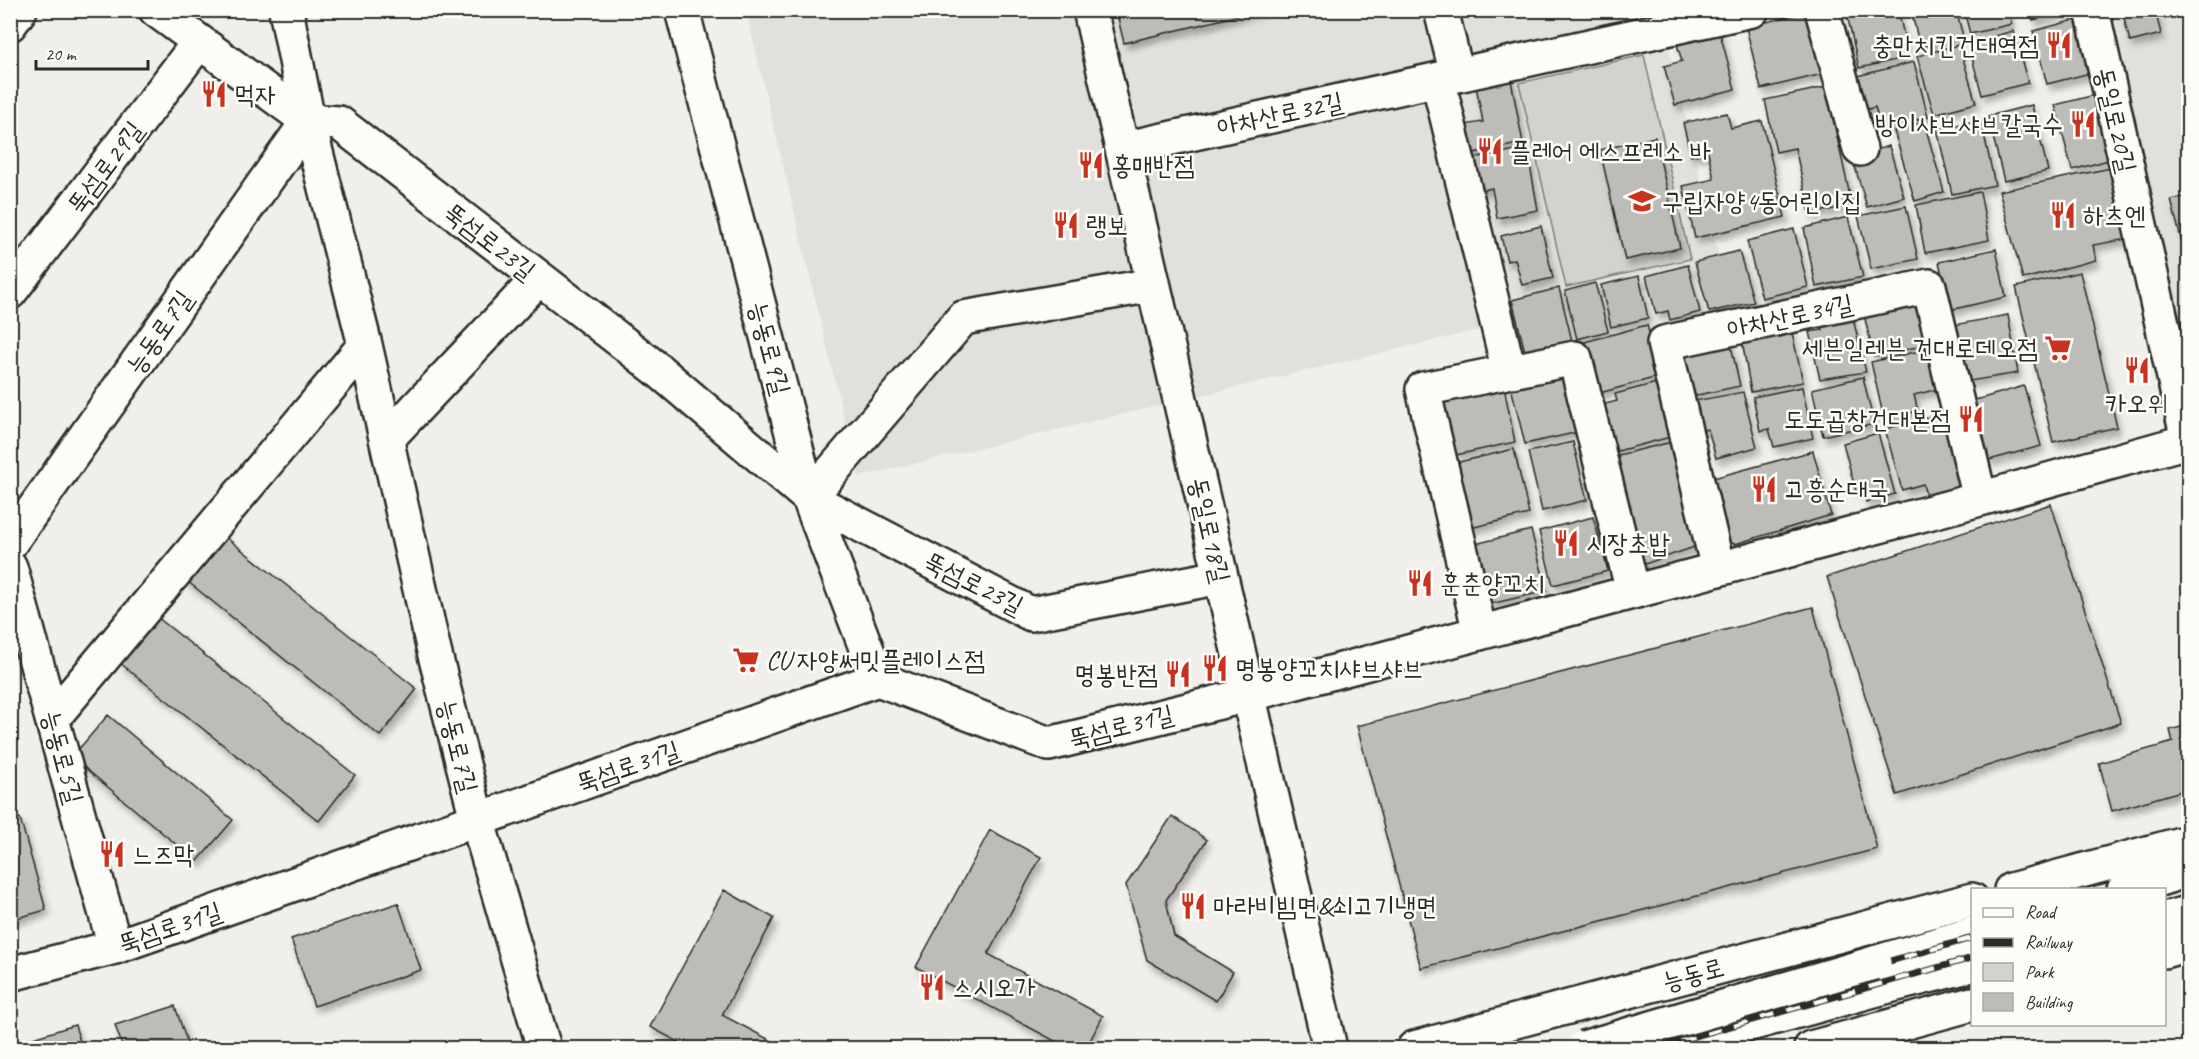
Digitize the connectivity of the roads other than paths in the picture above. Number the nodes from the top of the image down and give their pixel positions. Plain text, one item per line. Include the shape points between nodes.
1 (20, 10) edge
2 (156, 10) edge
3 (286, 10) edge
4 (682, 10) edge
5 (1090, 10) edge
6 (1441, 10) edge
7 (1752, 10) edge
8 (1822, 10) edge
9 (2091, 10) edge
10 (1685, 18) edge
11 (10, 24) edge
12 (199, 42) junction
13 (1447, 77) junction
14 (308, 121) junction
15 (1122, 149) junction
16 (1860, 149) dead end
17 (538, 279) junction
18 (1153, 285) junction
19 (10, 292) edge
20 (365, 345) junction
21 (1509, 371) junction
22 (387, 439) junction
23 (2188, 441) edge
24 (809, 498) junction
25 (1980, 499) junction
26 (10, 543) edge
27 (10, 567) edge
28 (1718, 569) junction
29 (1220, 577) junction
30 (1633, 592) junction
31 (1480, 633) junction
32 (878, 679) junction
33 (1248, 695) junction
34 (52, 719) junction
35 (477, 819) junction
36 (2188, 842) edge
37 (2188, 870) edge
38 (2018, 888) edge
39 (2130, 888) edge
40 (1971, 900) edge
41 (2188, 913) edge
42 (2166, 918) edge
43 (1971, 934) edge
44 (2188, 944) edge
45 (115, 947) junction
46 (2166, 950) edge
47 (1971, 965) edge
48 (10, 974) edge
49 (1877, 975) junction
50 (1971, 1004) edge
51 (544, 1048) edge
52 (1330, 1048) edge
53 (1414, 1048) edge
54 (1583, 1048) edge
55 (1663, 1048) edge
56 (1811, 1048) edge

1 - 11 main road
2 - 12 main road
3 - 14 main road, 능동로7길
4 - 24 main road, 능동로9길
5 - 15 main road, 동일로18길
6 - 13 main road
7 - 10 main road, 아차산로32길
8 - 16 main road
9 - 23 main road, 동일로20길
10 - 13 main road, 아차산로32길
12 - 14 main road
12 - 19 main road, 뚝섬로29길
13 - 15 main road, 아차산로32길
13 - 21 main road
14 - 17 main road, 뚝섬로23길 via 339,123
14 - 20 main road, 능동로7길
14 - 26 main road, 능동로7길
15 - 18 main road, 동일로18길
17 - 22 main road
17 - 24 main road, 뚝섬로23길 via 657,369
18 - 24 main road via 963,318
18 - 29 main road, 동일로18길
20 - 22 main road, 능동로7길
20 - 34 main road
21 - 30 main road via 1575,358
21 - 31 main road via 1423,389
22 - 35 main road, 능동로7길 via 434,651
23 - 25 main road
24 - 29 main road, 뚝섬로23길 via 1031,614
24 - 32 main road, 능동로9길
25 - 28 main road
25 - 28 main road, 아차산로34길 via 1929,286 1664,344
27 - 34 main road, 능동로5길
28 - 30 main road
29 - 33 main road, 동일로18길
30 - 31 main road
31 - 33 main road
32 - 33 main road, 뚝섬로31길 via 1048,744
32 - 35 main road, 뚝섬로31길
33 - 52 main road, 동일로18길
34 - 45 main road, 능동로5길
35 - 45 main road, 뚝섬로31길
35 - 51 main road, 능동로7길
36 - 38 main road
37 - 39 main road
40 - 53 main road, 능동로
41 - 42 main road
43 - 49 main road
44 - 46 main road
45 - 48 main road, 뚝섬로31길
47 - 49 main road
49 - 54 main road, bridge
49 - 55 main road
50 - 56 main road

